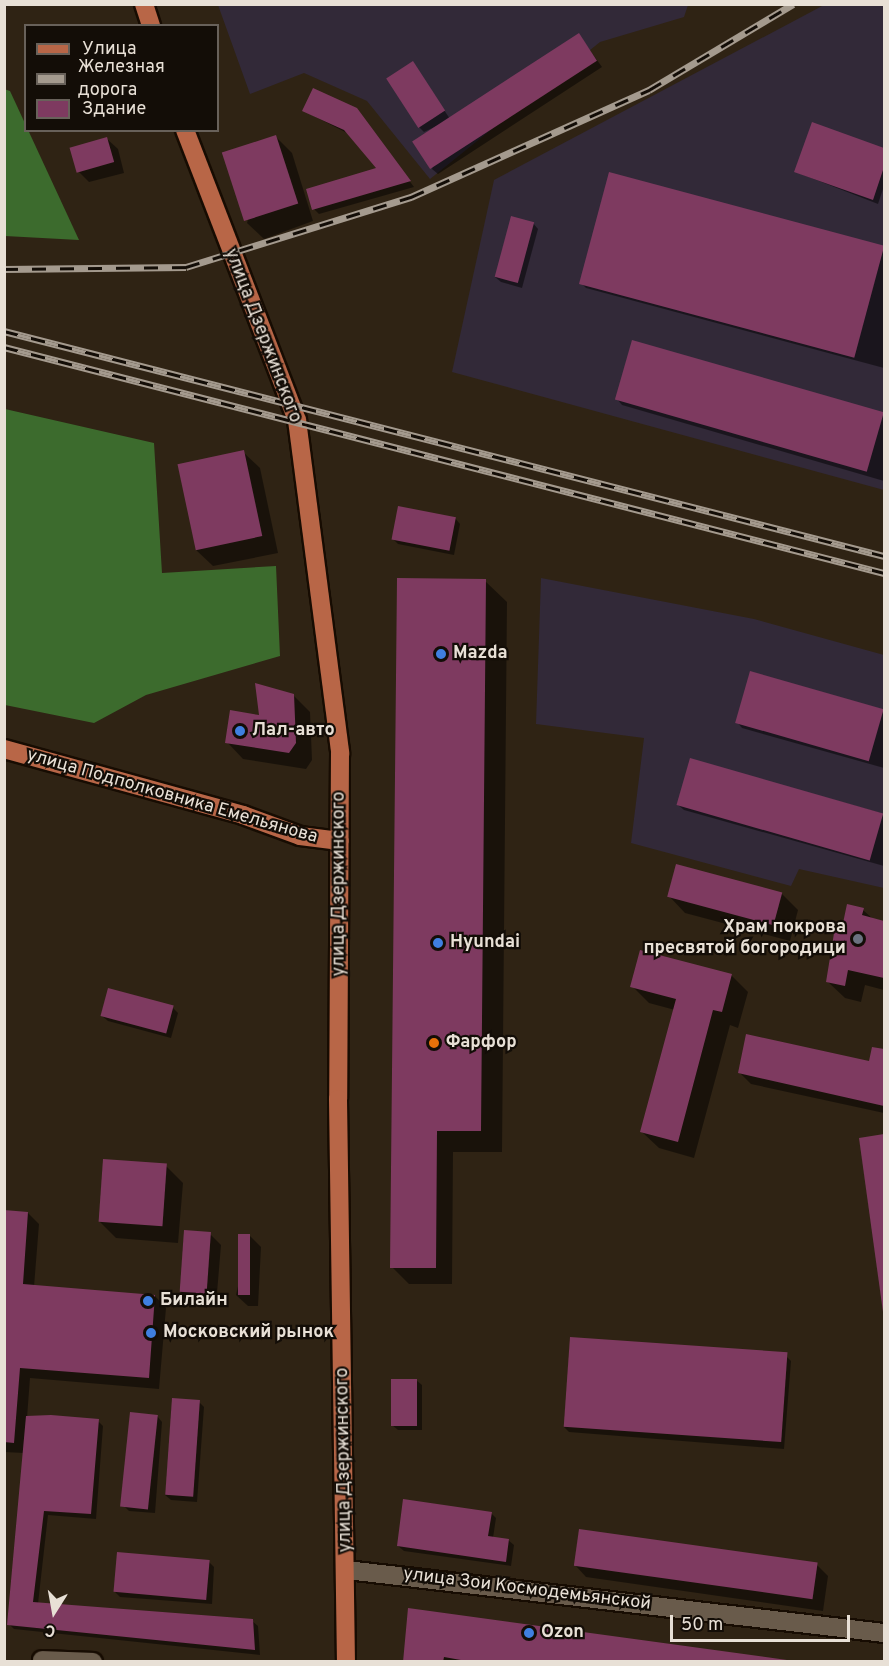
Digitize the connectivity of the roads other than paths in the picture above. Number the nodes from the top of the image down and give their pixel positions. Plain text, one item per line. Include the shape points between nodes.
1 (144, 4) edge
2 (150, 24) edge
3 (186, 132) edge
4 (7, 750) edge
5 (340, 841) junction
6 (347, 1570) junction
7 (885, 1633) edge
8 (42, 1660) dead end
9 (93, 1662) edge
10 (346, 1662) edge

1 - 2 main road
3 - 5 main road, улица Дзержинского via 297,420 340,753
4 - 5 main road, улица Подполковника Емельянова via 243,815 300,836
5 - 6 main road, улица Дзержинского via 338,1099
6 - 7 main road, улица Зои Космодемьянской
6 - 10 main road, улица Дзержинского
8 - 9 main road

